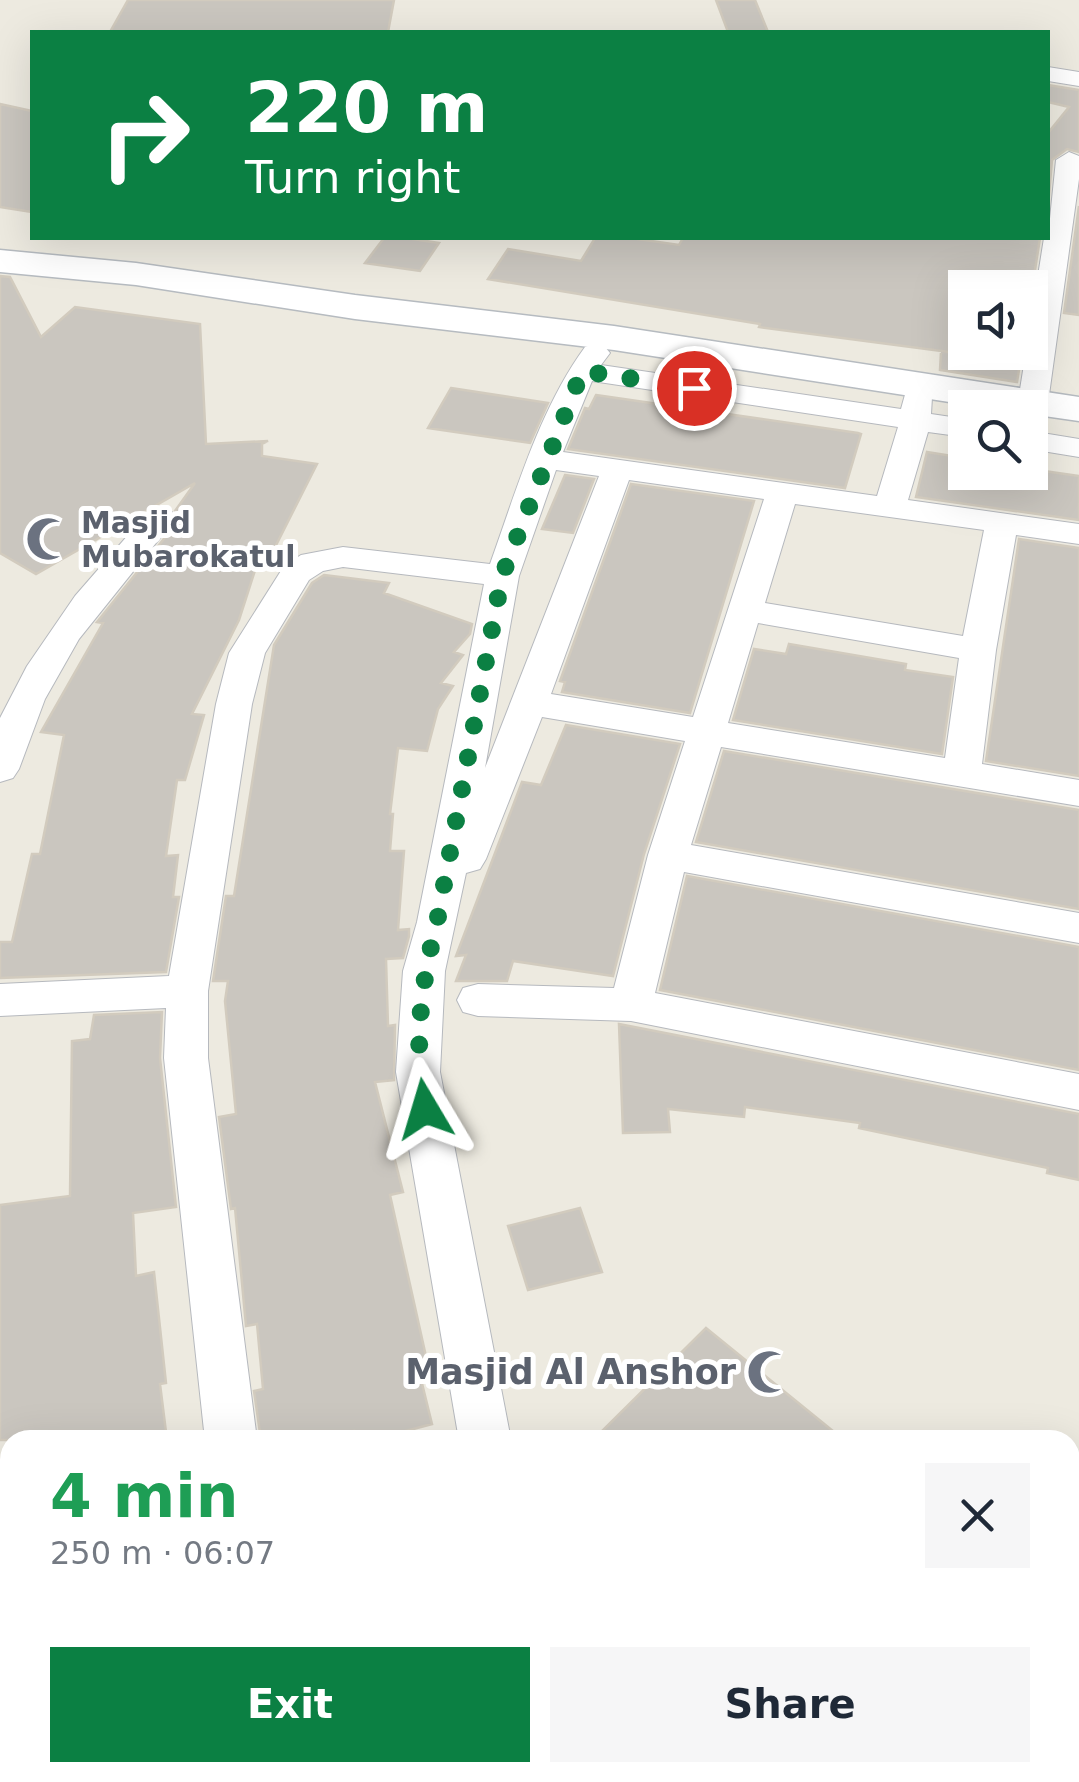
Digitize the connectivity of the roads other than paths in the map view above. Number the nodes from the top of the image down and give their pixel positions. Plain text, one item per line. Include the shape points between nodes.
1 (1050, 74) edge
2 (1079, 78) edge
3 (1070, 146) edge
4 (0, 261) edge
5 (1065, 270) edge
6 (0, 273) edge
7 (189, 288) junction
8 (588, 362) junction
9 (1038, 390) edge
10 (948, 403) edge
11 (948, 408) edge
12 (916, 409) junction
13 (1079, 409) edge
14 (1048, 415) edge
15 (948, 421) edge
16 (1048, 421) edge
17 (1079, 426) edge
18 (1048, 429) edge
19 (1079, 448) edge
20 (544, 459) junction
21 (616, 470) junction
22 (782, 493) junction
23 (890, 505) junction
24 (160, 518) dead end
25 (1002, 522) junction
26 (1079, 534) edge
27 (502, 576) junction
28 (745, 610) junction
29 (978, 650) junction
30 (530, 703) junction
31 (706, 734) junction
32 (0, 770) edge
33 (962, 774) junction
34 (1079, 793) edge
35 (668, 855) junction
36 (437, 922) junction
37 (1079, 928) edge
38 (187, 991) junction
39 (0, 1000) edge
40 (478, 1000) dead end
41 (631, 1005) junction
42 (1079, 1092) edge
43 (230, 1430) edge
44 (484, 1430) edge

1 - 2 street
3 - 5 street
4 - 7 main road
5 - 9 street
6 - 7 main road
7 - 8 main road
7 - 10 main road via 614,338
8 - 12 main road
8 - 20 street
11 - 12 main road
12 - 15 street
12 - 23 street
13 - 14 main road
16 - 17 main road
18 - 19 street
20 - 21 street
20 - 27 street
21 - 22 street
21 - 30 street
22 - 23 street
22 - 28 street
23 - 25 street
24 - 32 street via 64,634 32,690
25 - 26 street
25 - 29 street
27 - 36 street
27 - 38 street via 344,557 313,562 296,573 247,653
28 - 29 street
28 - 31 street
29 - 33 street
30 - 31 street
30 - 36 street
31 - 33 street
31 - 35 street
33 - 34 street
35 - 37 street
35 - 41 street
36 - 44 street via 424,971 418,1072
38 - 39 street
38 - 43 street via 186,1058
40 - 41 street
41 - 42 street

